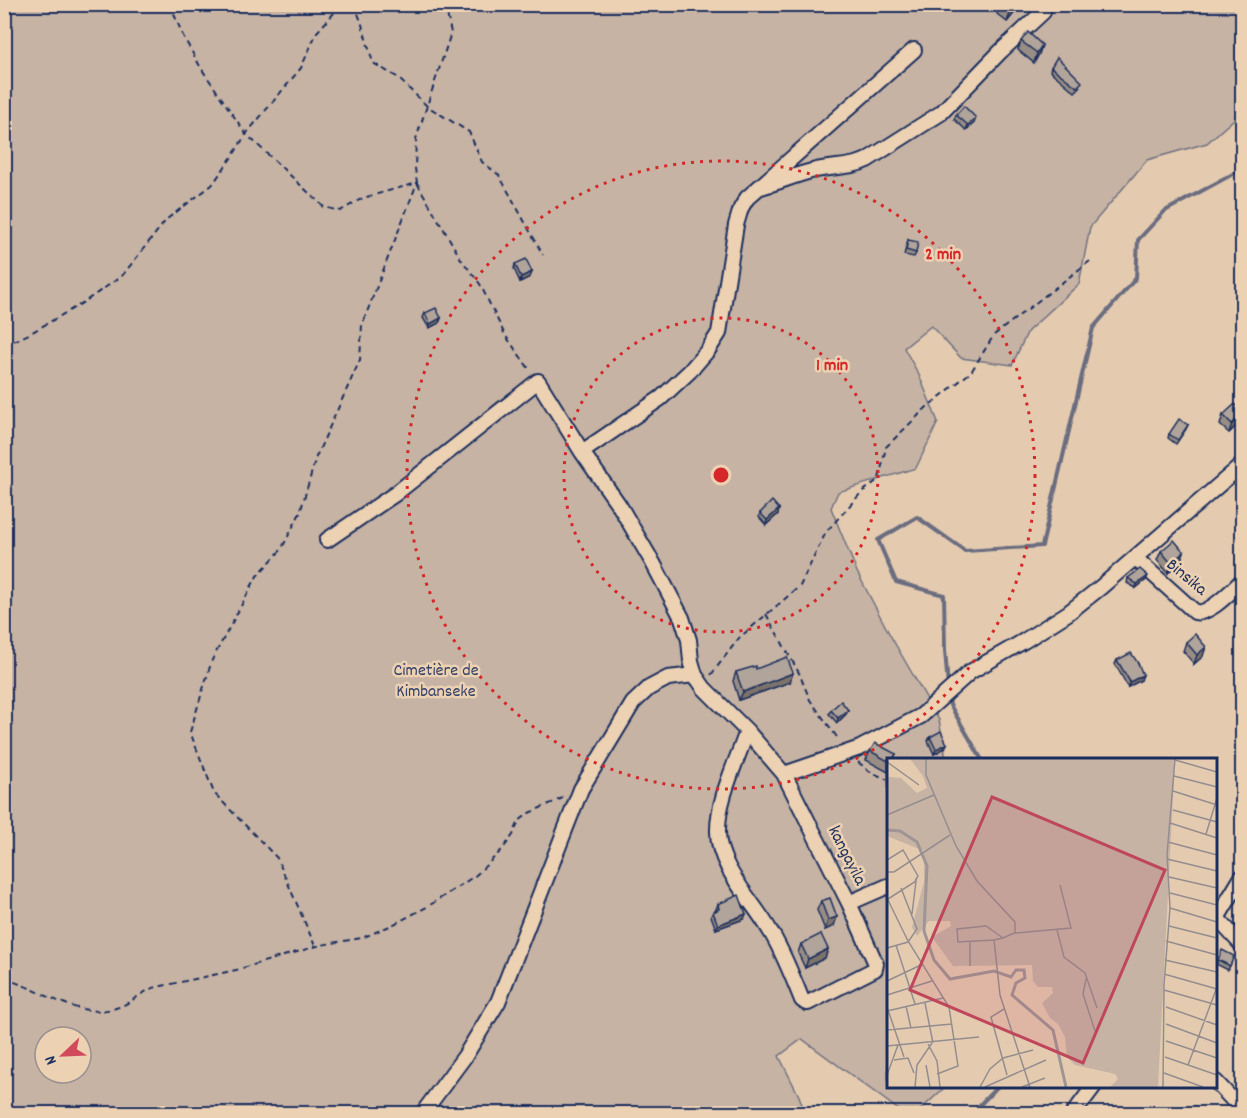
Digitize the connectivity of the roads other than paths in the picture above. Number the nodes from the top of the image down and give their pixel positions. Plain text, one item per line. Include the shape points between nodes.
1 (1043, 12) dead end
2 (914, 50) dead end
3 (759, 187) junction
4 (582, 452) junction
5 (1242, 465) edge
6 (327, 540) dead end
7 (1135, 558) junction
8 (1242, 581) edge
9 (695, 675) junction
10 (747, 731) junction
11 (783, 774) junction
12 (1242, 877) edge
13 (887, 886) edge
14 (849, 903) junction
15 (1217, 917) edge
16 (1217, 920) edge
17 (1242, 945) edge
18 (1217, 1084) edge
19 (1094, 1088) edge
20 (1242, 1110) edge
21 (1079, 1111) edge
22 (422, 1113) edge

1 - 3 street via 940,113 867,160 818,169
2 - 3 street
3 - 4 street via 741,208 719,333 708,350 661,398
4 - 6 street via 538,381 395,494
4 - 9 street via 619,505 682,618
5 - 7 street
7 - 8 street, Binsika via 1195,612 1208,611
7 - 11 street via 1068,613 970,672 921,716 845,753
9 - 10 street, kangayila
9 - 22 street via 668,678 649,687 633,703 580,789 498,1002 465,1056
10 - 11 street, kangayila
10 - 14 street, kangayila via 721,811 721,849 730,870 769,928 806,1004 877,967
11 - 14 street, kangayila
12 - 15 street
13 - 14 street
16 - 17 street
18 - 20 street
19 - 21 street

